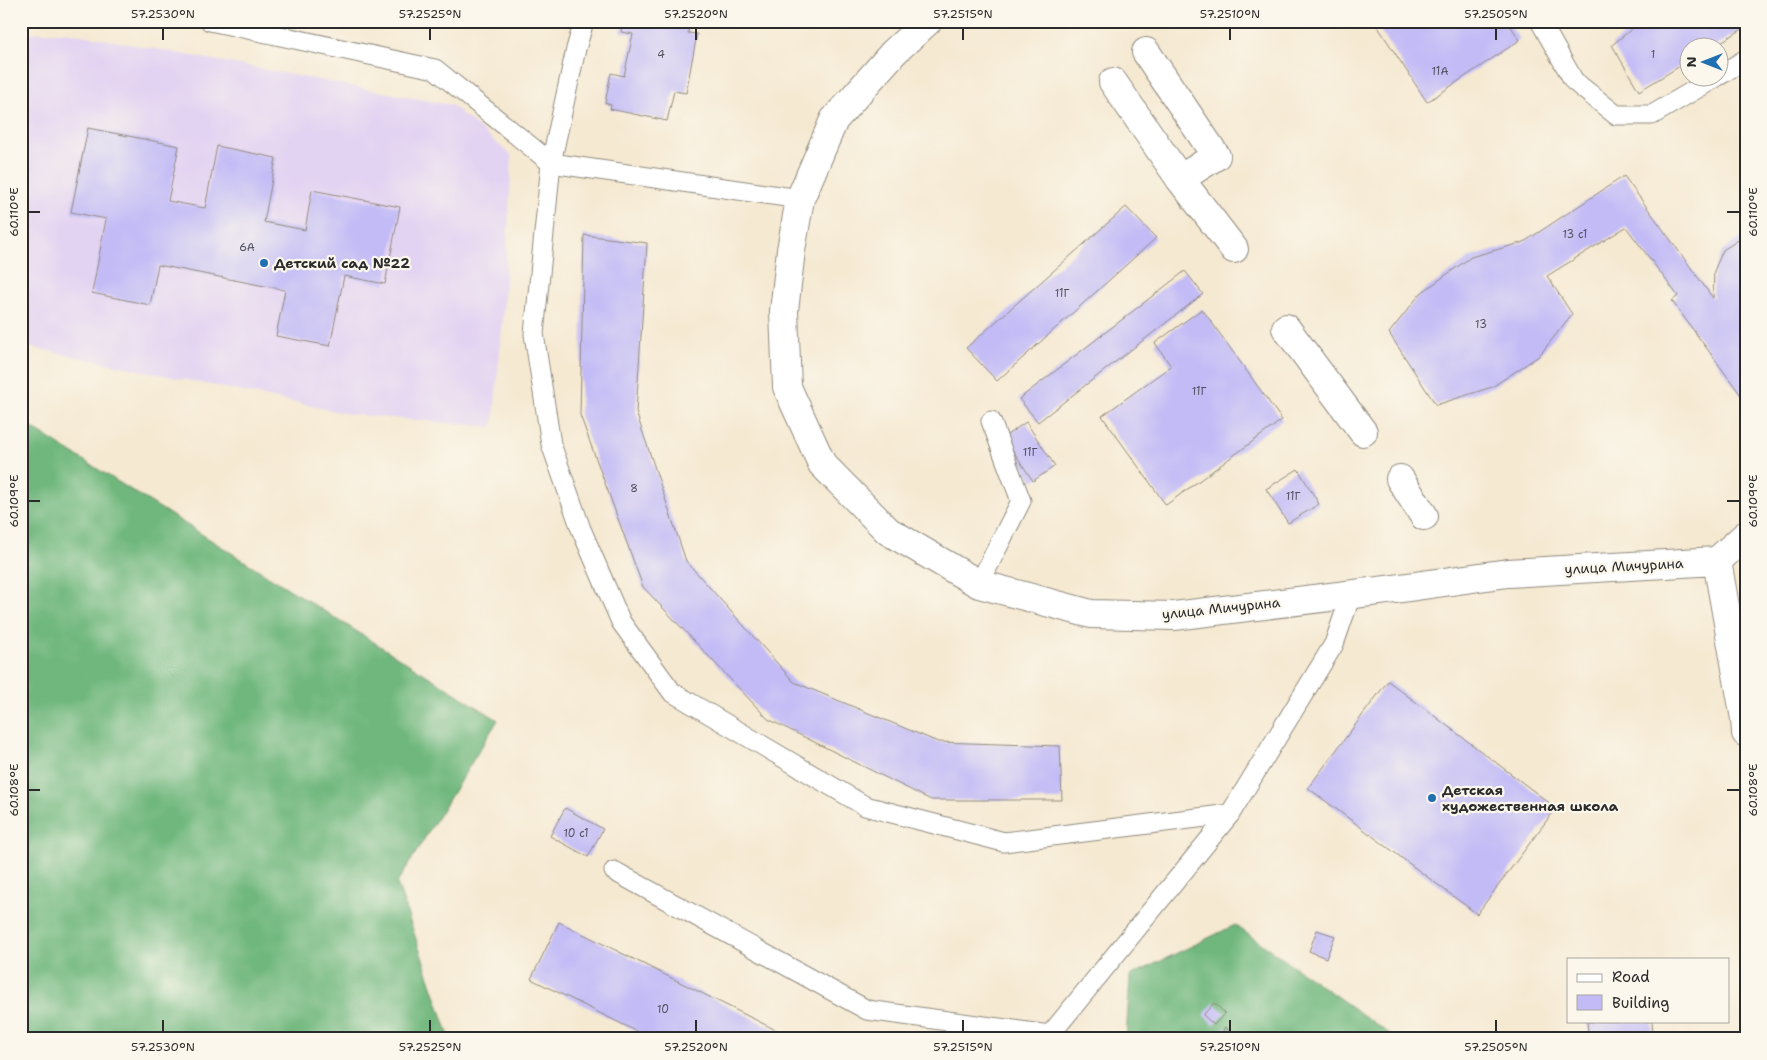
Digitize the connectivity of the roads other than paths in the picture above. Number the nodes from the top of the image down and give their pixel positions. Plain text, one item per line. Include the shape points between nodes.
1 (210, 21) edge
2 (584, 21) edge
3 (928, 21) edge
4 (1540, 21) edge
5 (1146, 52) dead end
6 (1746, 59) edge
7 (1730, 68) edge
8 (1113, 82) dead end
9 (1697, 88) edge
10 (551, 163) junction
11 (1180, 179) junction
12 (800, 199) junction
13 (1234, 249) dead end
14 (1286, 328) dead end
15 (991, 421) dead end
16 (1363, 432) dead end
17 (1400, 479) dead end
18 (1424, 516) dead end
19 (1746, 535) edge
20 (1717, 561) junction
21 (979, 584) junction
22 (1351, 595) junction
23 (1746, 733) edge
24 (1230, 814) junction
25 (614, 871) dead end

1 - 10 lane via 436,69
2 - 10 lane
3 - 12 street, улица Мичурина via 894,52 834,120
4 - 9 lane via 1574,81 1616,115 1652,115
5 - 11 street via 1216,156
6 - 7 lane
8 - 11 street
10 - 12 lane
10 - 24 lane via 534,334 551,444 580,529 621,622 672,692 865,806 1004,842
11 - 13 street
12 - 21 street, улица Мичурина via 784,311 787,387 822,464 888,532
14 - 16 street
15 - 21 lane via 1021,501
17 - 18 street
19 - 20 street
20 - 22 street, улица Мичурина via 1508,572
20 - 23 street
21 - 22 street, улица Мичурина via 1091,614 1174,616
22 - 24 lane via 1334,644
24 - 25 lane via 1050,1035 867,1010

